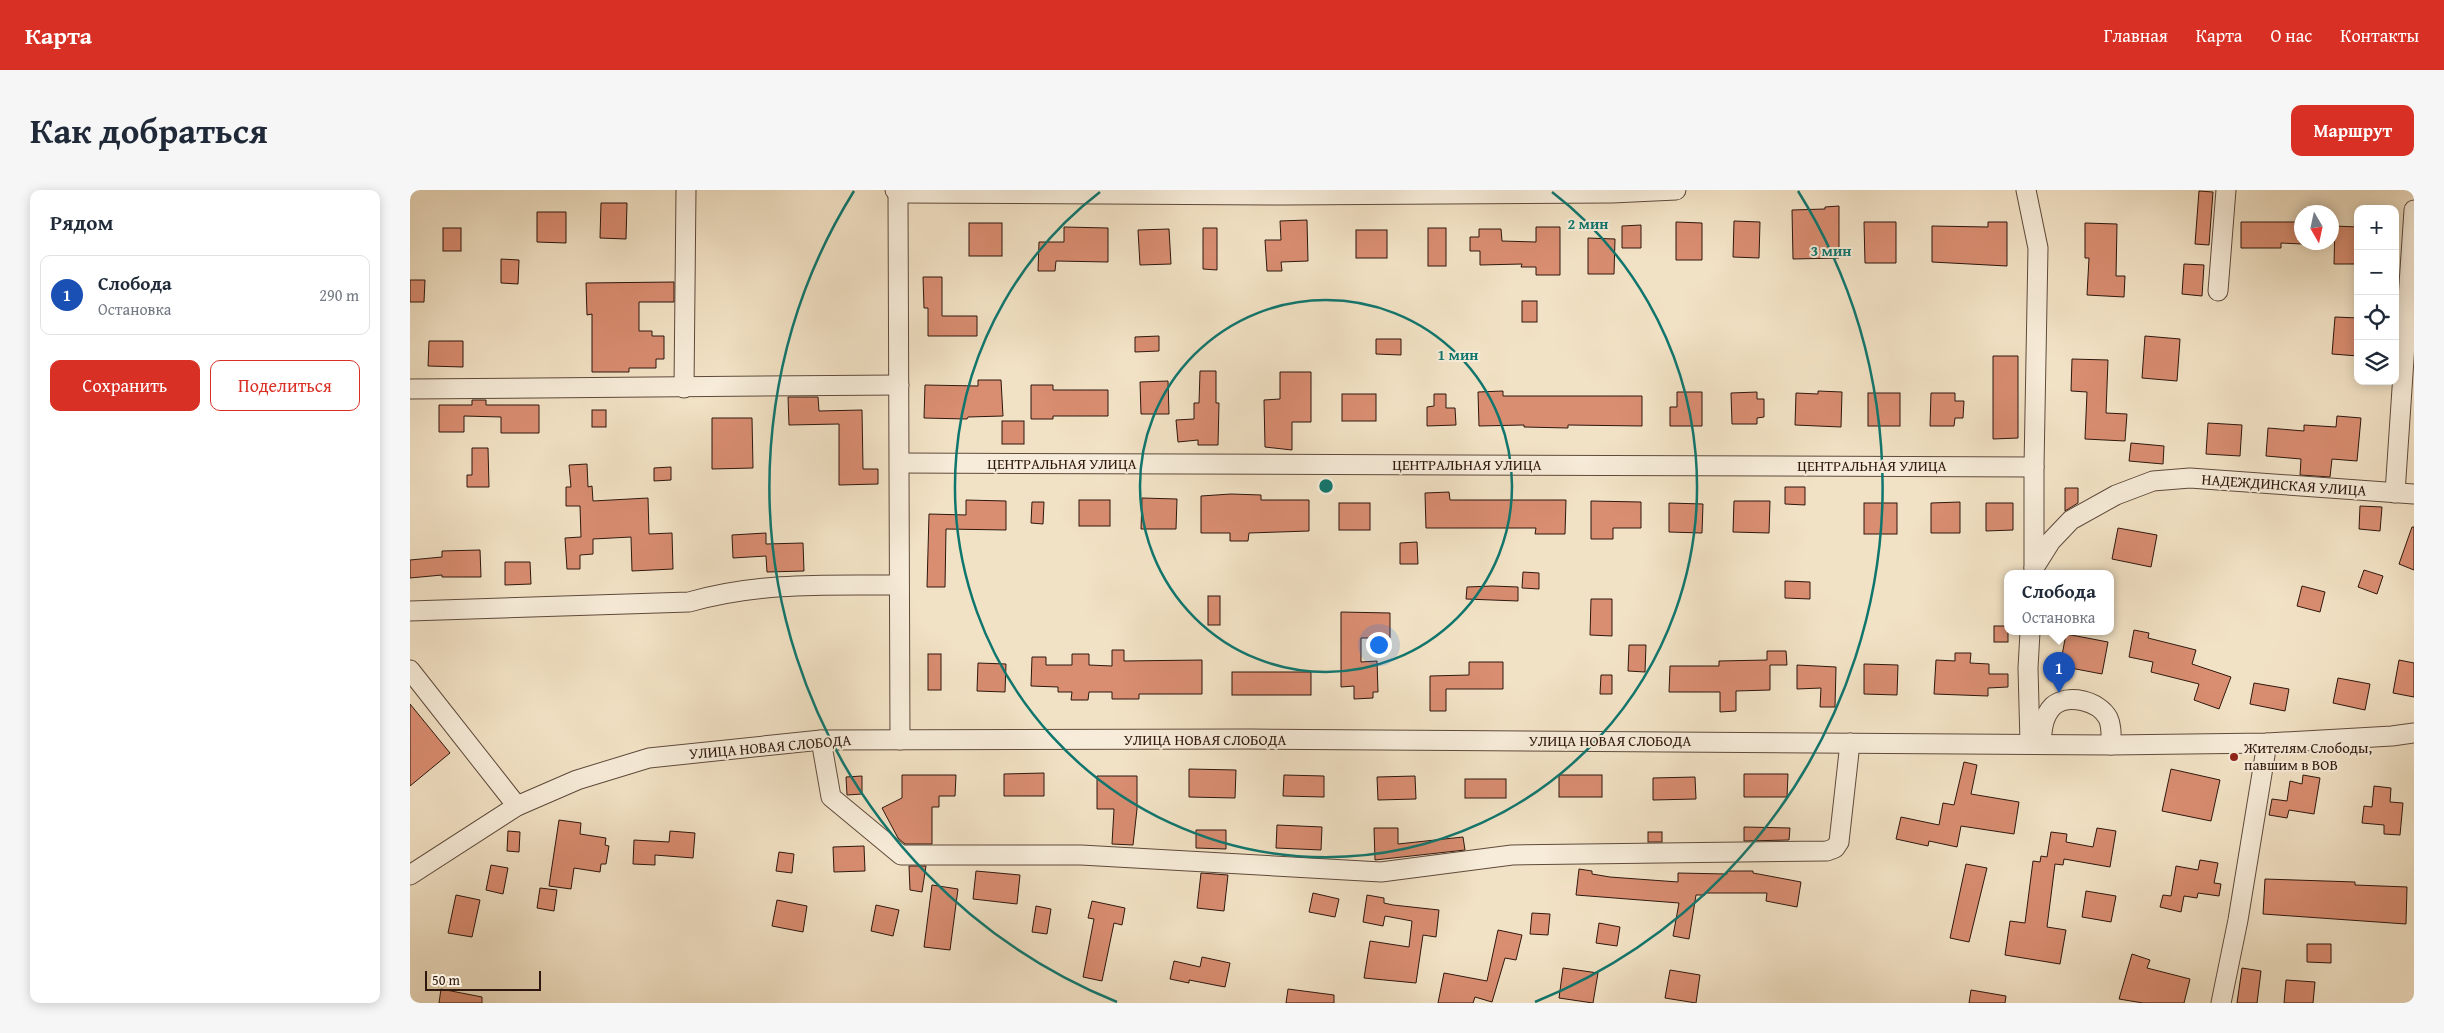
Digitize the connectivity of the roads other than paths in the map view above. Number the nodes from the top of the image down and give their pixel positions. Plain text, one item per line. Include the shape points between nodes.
1 (686, 190) edge
2 (1676, 190) edge
3 (2026, 190) edge
4 (2226, 190) edge
5 (897, 191) edge
6 (1024, 192) edge
7 (1184, 192) edge
8 (2414, 210) edge
9 (2218, 291) dead end
10 (899, 385) junction
11 (684, 388) junction
12 (410, 389) edge
13 (900, 463) junction
14 (2034, 467) junction
15 (2395, 493) junction
16 (2414, 494) edge
17 (2034, 570) edge
18 (2035, 570) edge
19 (898, 585) junction
20 (410, 611) edge
21 (2030, 635) edge
22 (410, 670) edge
23 (2414, 733) edge
24 (820, 740) junction
25 (900, 740) junction
26 (1850, 742) junction
27 (2035, 743) junction
28 (2267, 743) junction
29 (2111, 745) junction
30 (517, 806) junction
31 (410, 876) edge
32 (2221, 1003) edge

1 - 11 street
2 - 7 street via 1612,193
3 - 14 street via 2038,248
4 - 9 street
5 - 6 street
5 - 10 street
6 - 7 street
8 - 15 street
10 - 11 street
10 - 13 street
11 - 12 street
13 - 14 street, ЦЕНТРАЛЬНАЯ УЛИЦА
13 - 19 street
14 - 17 street
15 - 16 street, НАДЕЖДИНСКАЯ УЛИЦА
15 - 18 street, НАДЕЖДИНСКАЯ УЛИЦА via 2190,478 2153,481 2116,495 2072,520 2051,541
19 - 20 street via 768,586 722,592 689,602
19 - 25 street
21 - 27 street
22 - 30 street
23 - 28 street
24 - 25 street, УЛИЦА НОВАЯ СЛОБОДА
24 - 26 street via 831,797 901,855 1081,855 1381,872 1512,855 1827,851 1839,842
24 - 30 street, УЛИЦА НОВАЯ СЛОБОДА via 649,758 577,780
25 - 26 street, УЛИЦА НОВАЯ СЛОБОДА
26 - 27 street, УЛИЦА НОВАЯ СЛОБОДА
27 - 29 street, УЛИЦА НОВАЯ СЛОБОДА
27 - 29 street via 2053,706 2068,700 2091,702 2102,710 2111,728
28 - 29 street
28 - 32 street
30 - 31 street, УЛИЦА НОВАЯ СЛОБОДА

